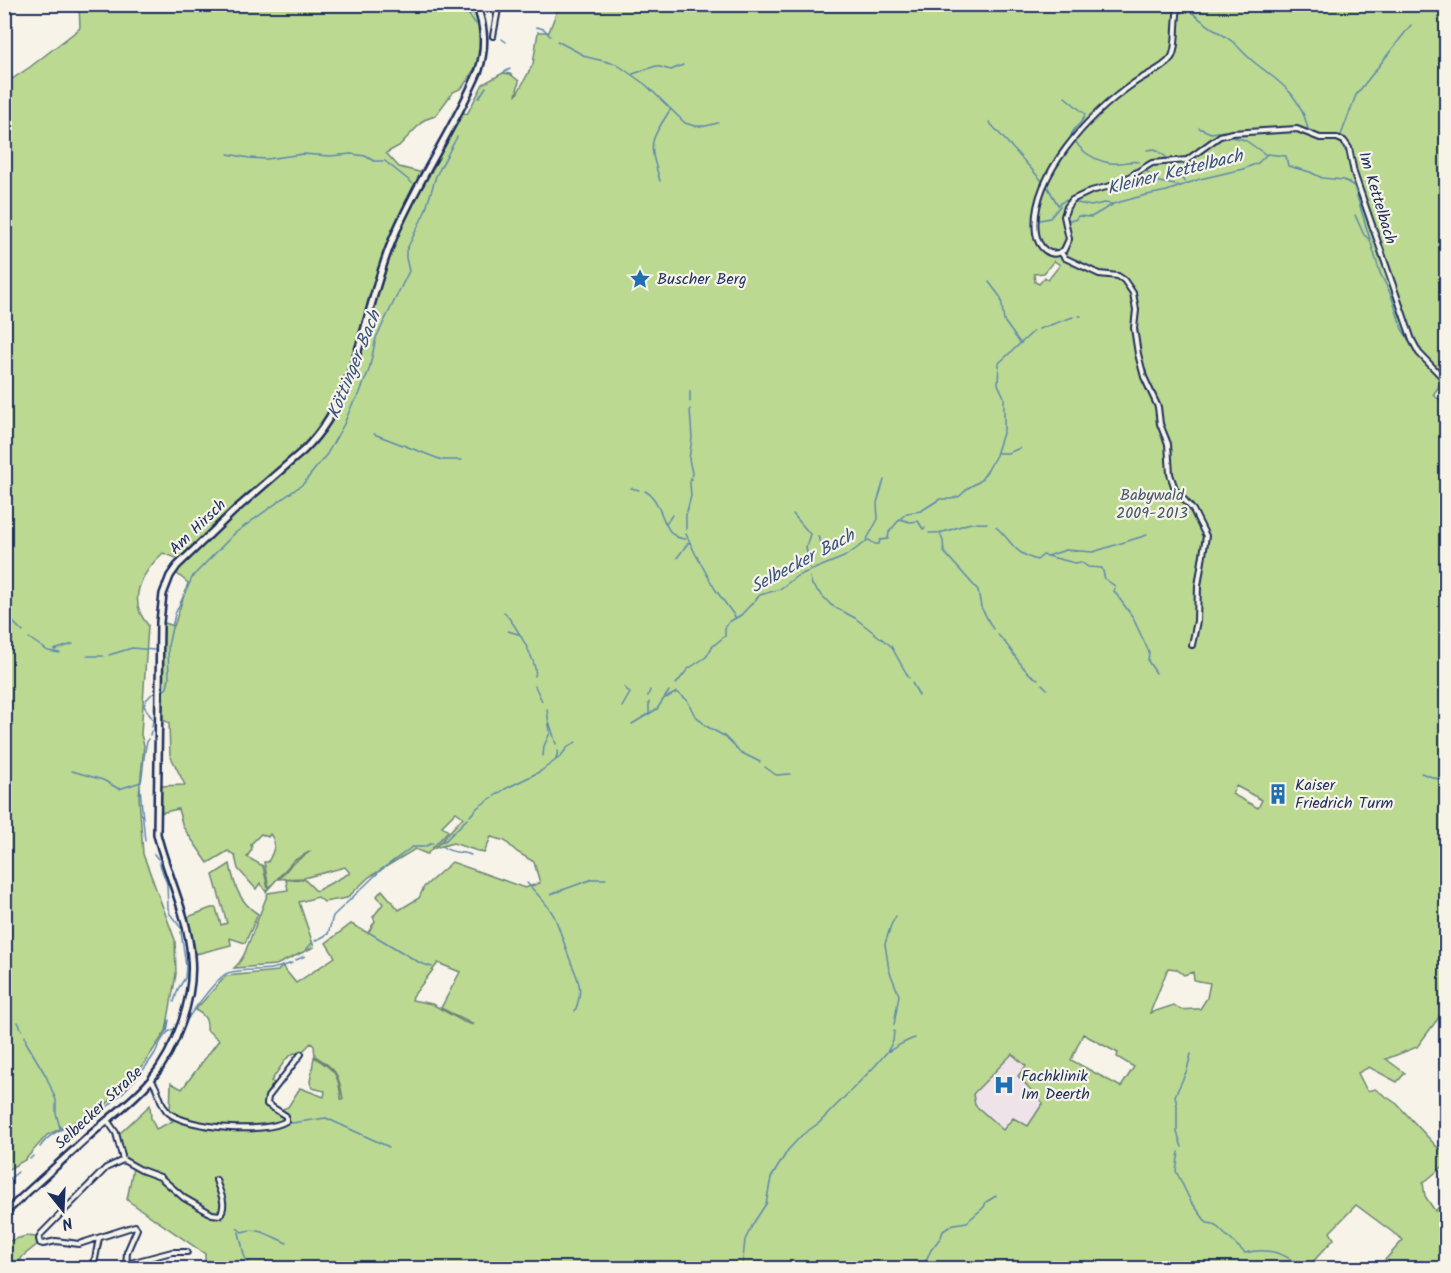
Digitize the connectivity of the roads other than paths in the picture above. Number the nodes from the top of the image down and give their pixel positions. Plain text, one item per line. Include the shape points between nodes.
1 (476, 4) edge
2 (499, 4) edge
3 (1179, 4) edge
4 (494, 36) dead end
5 (1061, 253) junction
6 (1446, 381) edge
7 (1192, 645) dead end
8 (159, 651) joint
9 (301, 1054) dead end
10 (151, 1079) junction
11 (107, 1120) junction
12 (123, 1160) junction
13 (216, 1180) dead end
14 (4, 1214) edge
15 (99, 1238) junction
16 (187, 1252) dead end
17 (126, 1266) edge
18 (89, 1269) edge

1 - 8 main road, Am Hirsch via 484,34 479,70 392,240 346,387 325,425 304,450 177,566 161,602
2 - 4 street
3 - 5 street via 1174,55 1165,66 1135,82 1084,126 1043,187 1035,221 1037,239 1047,252
5 - 6 street, Im Kettelbach via 1068,244 1064,216 1072,200 1091,190 1118,184 1159,161 1187,160 1215,138 1232,133 1297,129 1320,138 1337,138 1352,153 1354,173 1412,340
5 - 7 street via 1099,274 1118,276 1133,293 1139,360 1158,407 1168,444 1170,474 1206,536
8 - 10 main road, Selbecker Straße via 157,834 187,928 191,970 183,1018 166,1057
9 - 10 street via 268,1097 267,1104 286,1116 286,1121 266,1126 200,1125 169,1114
10 - 11 main road, Selbecker Straße
11 - 12 street via 116,1133
11 - 14 main road, Selbecker Straße
12 - 13 street via 160,1177 184,1198 220,1215 224,1203
12 - 15 street via 106,1168 39,1239 44,1244 56,1241 72,1245
15 - 17 street via 137,1227
15 - 18 street
16 - 17 street via 176,1251

